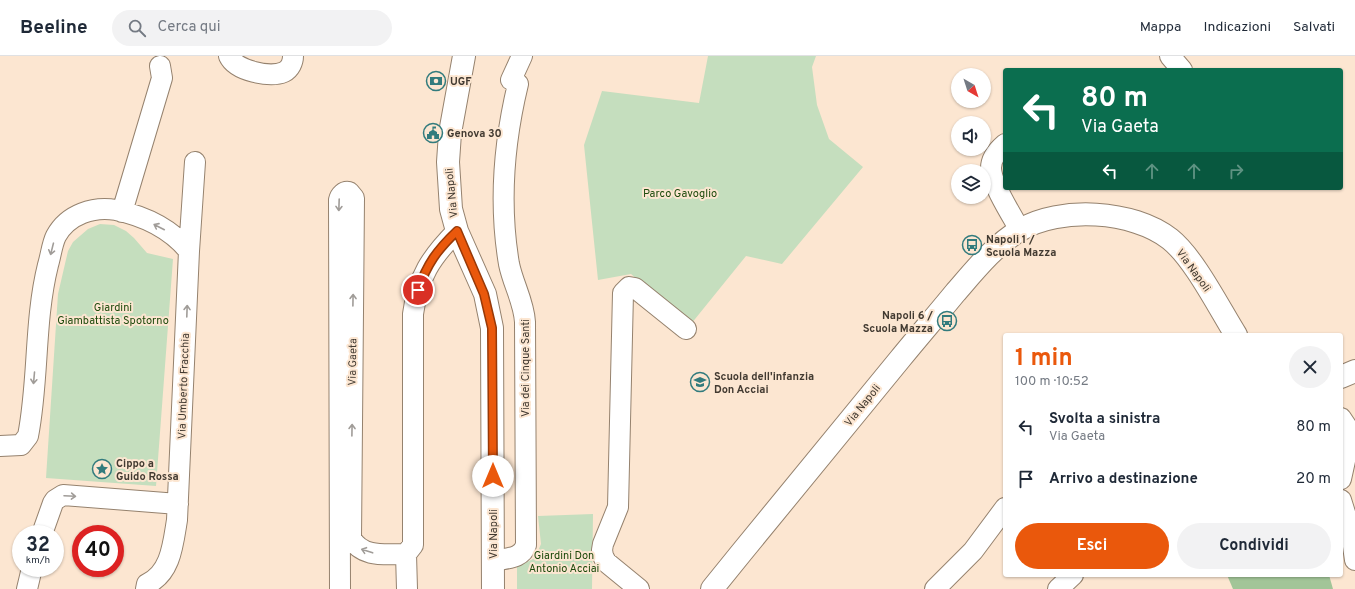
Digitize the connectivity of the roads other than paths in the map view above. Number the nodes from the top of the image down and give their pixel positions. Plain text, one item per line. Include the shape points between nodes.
1 (229, 56) edge
2 (293, 56) edge
3 (464, 56) edge
4 (522, 56) edge
5 (1170, 56) edge
6 (1183, 56) edge
7 (160, 66) dead end
8 (1180, 68) edge
9 (1192, 68) edge
10 (1003, 146) edge
11 (195, 162) dead end
12 (122, 212) junction
13 (1020, 230) junction
14 (457, 231) junction
15 (189, 251) junction
16 (686, 329) dead end
17 (1235, 333) edge
18 (1355, 371) edge
19 (1343, 375) edge
20 (1347, 430) edge
21 (0, 446) edge
22 (1343, 463) edge
23 (178, 504) junction
24 (1343, 506) edge
25 (1003, 511) edge
26 (45, 525) edge
27 (406, 554) junction
28 (494, 560) junction
29 (1355, 560) edge
30 (30, 577) edge
31 (1071, 577) edge
32 (143, 587) edge
33 (27, 589) edge
34 (340, 589) edge
35 (407, 589) edge
36 (493, 589) edge
37 (639, 589) edge
38 (712, 589) edge
39 (935, 589) edge
40 (1058, 589) edge

1 - 2 street via 236,65 245,70 276,73 287,70
3 - 14 street, Via Napoli via 450,133 448,162 451,209
4 - 28 street, Via dei Cinque Santi via 514,82 504,189 506,240 525,322 526,545 521,555
5 - 8 street
6 - 9 street
7 - 12 street via 162,78
10 - 13 street via 994,157 991,169
11 - 15 street, Via Umberto Fracchia
15 -> 12 street via 169,232
12 -> 21 street via 102,209 81,213 69,221 56,236 42,290 28,436 22,445
13 - 17 street, Via Napoli via 1038,222 1081,214 1132,221 1156,230 1171,239 1188,258
13 - 38 street, Via Napoli via 1001,244 975,270
14 - 27 street via 429,262 415,301 413,545
14 - 28 street, Via Napoli via 484,294 492,328
23 -> 15 street, Via Umberto Fracchia
16 - 37 street via 635,288 629,287 623,293 618,507 602,550 606,562
18 - 19 street
20 - 22 street
26 -> 23 street via 53,503 62,495
23 - 32 street, Via Umberto Fracchia via 171,552 162,573
24 - 29 street via 1351,532
25 - 39 street via 973,551
27 -> 34 street, Via Gaeta via 366,552 358,548 351,538 354,198 349,192 345,192 339,200
27 - 35 street
28 - 36 street, Via Napoli
30 - 33 street
31 - 40 street

